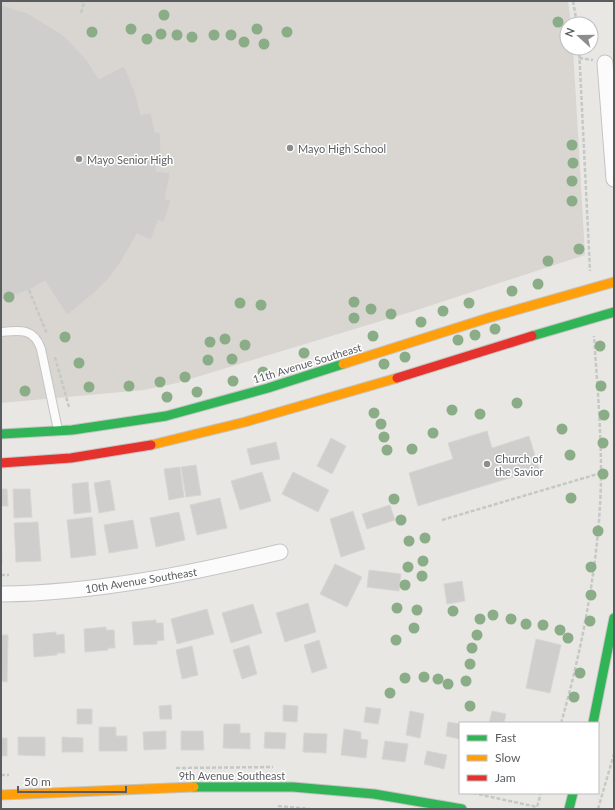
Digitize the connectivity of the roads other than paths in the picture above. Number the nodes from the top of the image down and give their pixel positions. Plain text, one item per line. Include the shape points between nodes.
1 (605, 63) dead end
2 (614, 179) edge
3 (614, 282) edge
4 (614, 312) edge
5 (1, 332) edge
6 (58, 431) junction
7 (1, 434) edge
8 (1, 463) edge
9 (280, 552) dead end
10 (1, 594) edge
11 (614, 618) edge
12 (611, 656) edge
13 (593, 722) edge
14 (573, 794) edge
15 (1, 795) edge
16 (462, 809) edge
17 (568, 809) edge

1 - 2 street
3 - 6 main road, 11th Avenue Southeast via 166,416
4 - 8 main road via 361,390 225,428 76,458
5 - 6 lane via 24,331 38,340
6 - 7 main road, 11th Avenue Southeast
9 - 10 street, 10th Avenue Southeast via 200,571 134,582 70,591
11 - 12 main road
12 - 13 main road
14 - 17 main road
15 - 16 main road, 9th Avenue Southeast via 168,787 293,787 374,794

